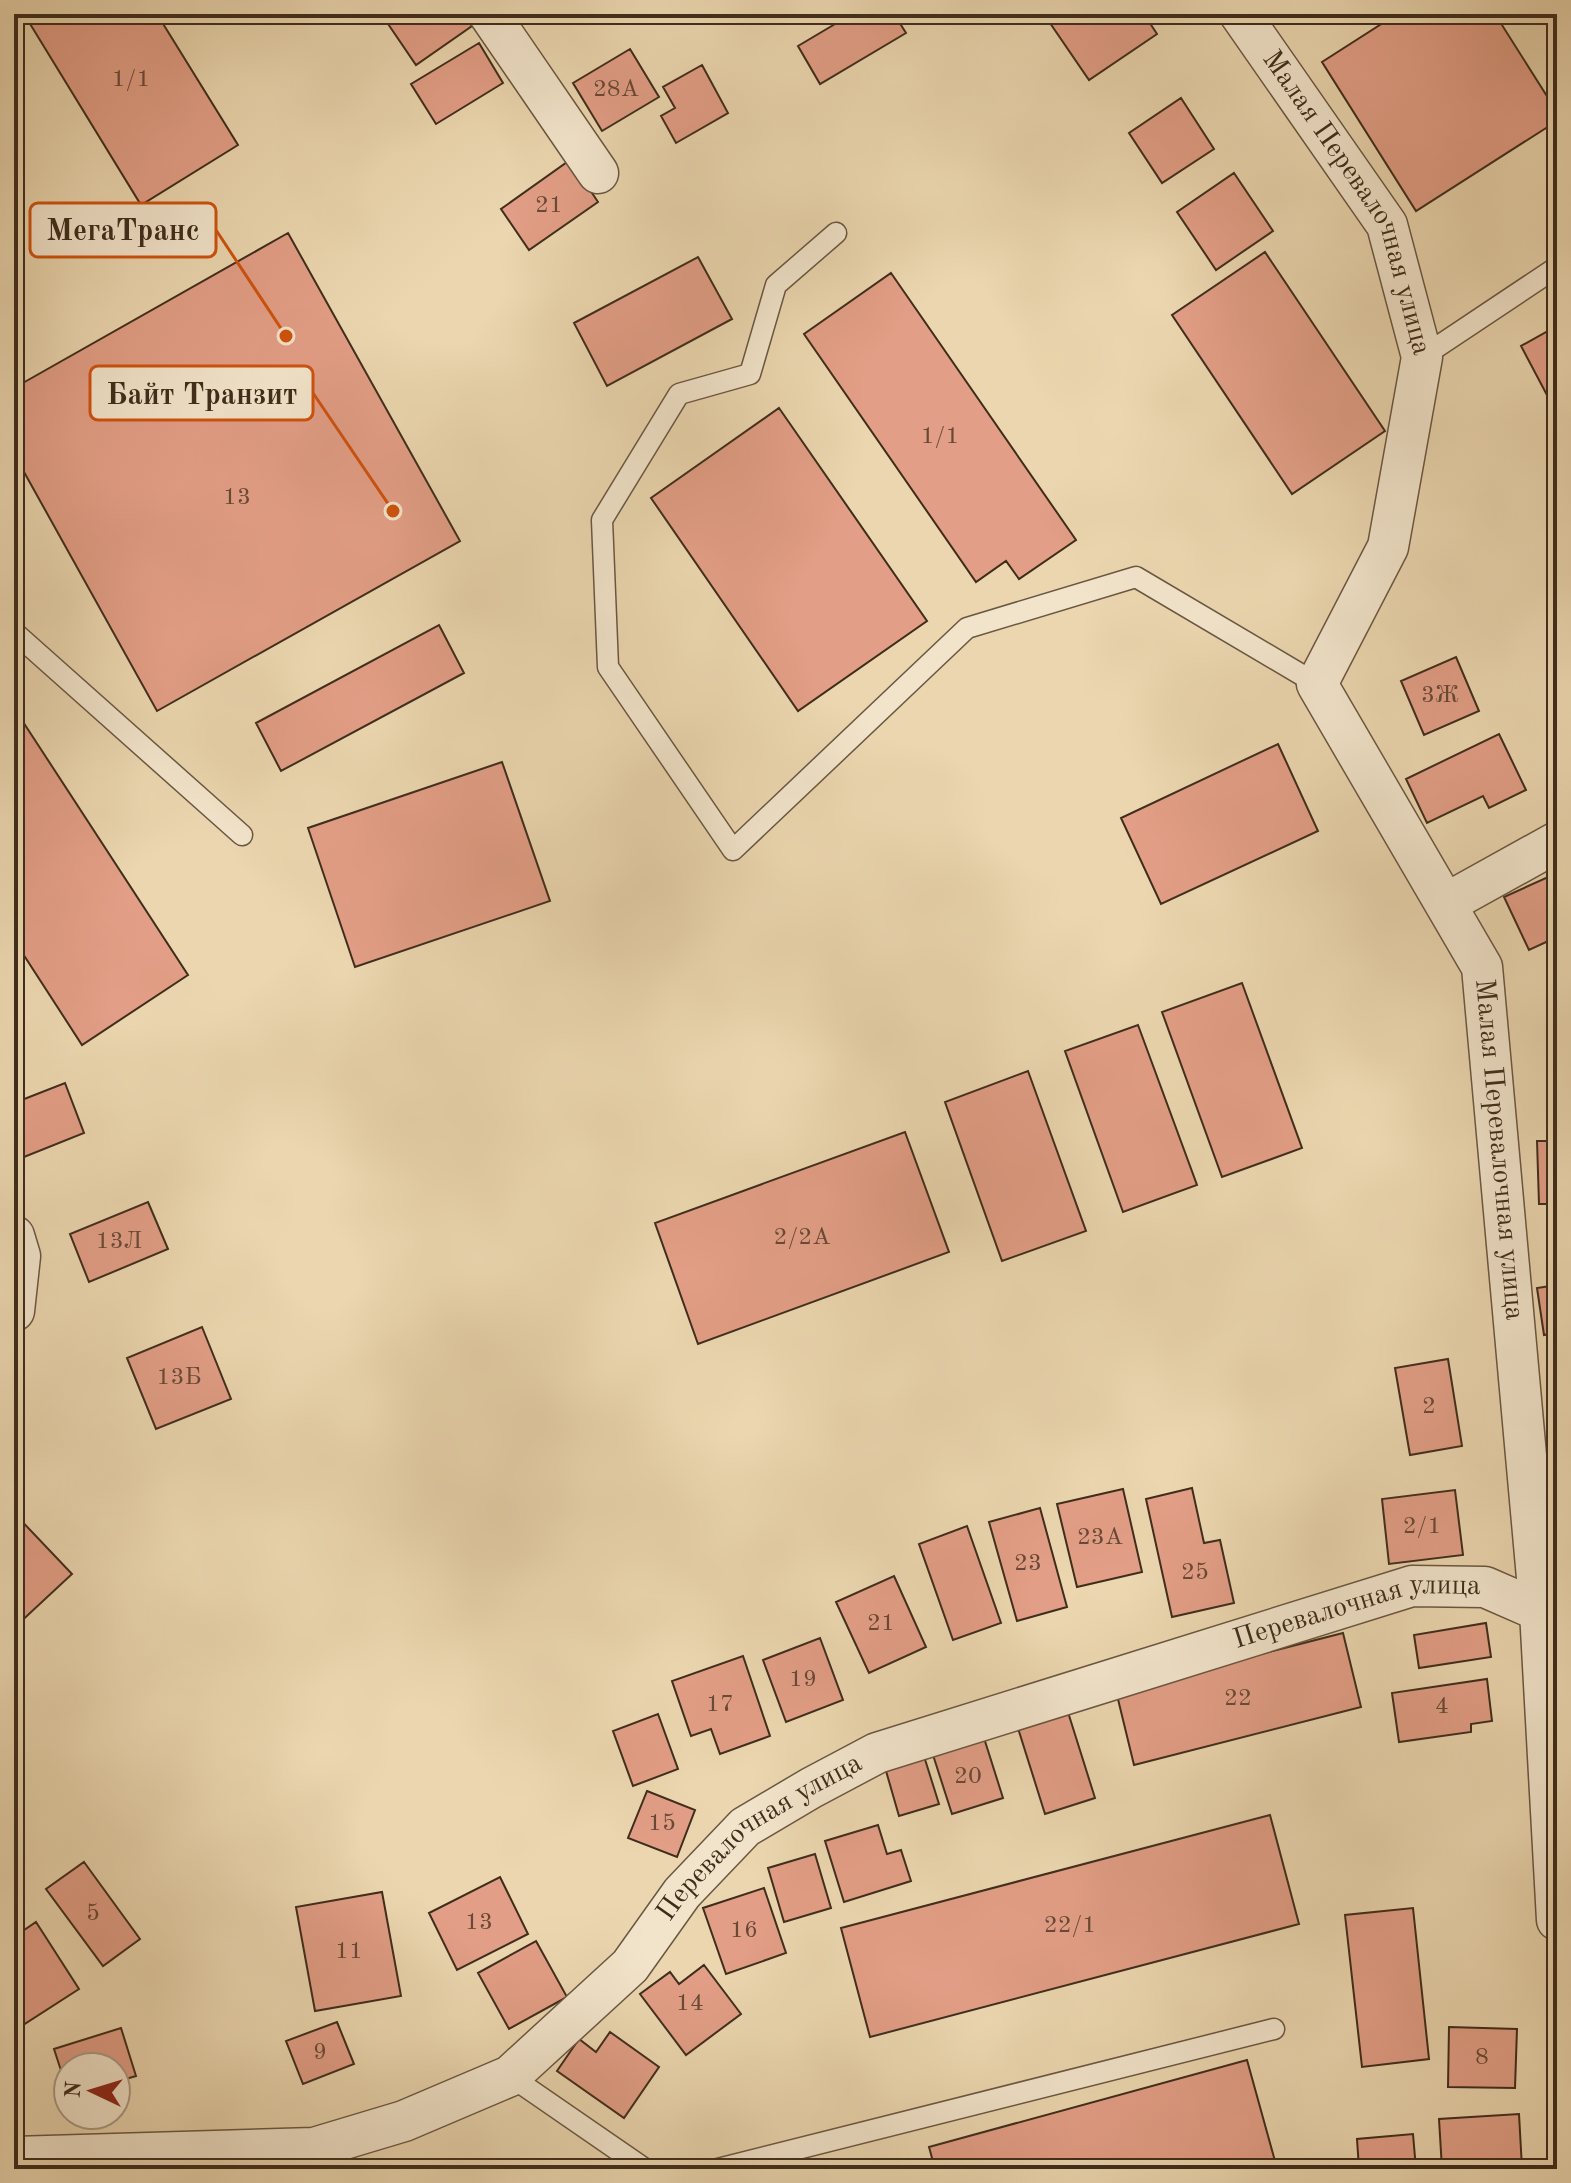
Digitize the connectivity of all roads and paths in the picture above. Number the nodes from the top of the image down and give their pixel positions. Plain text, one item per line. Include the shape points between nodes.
1 (489, 14) edge
2 (1240, 14) edge
3 (598, 173) dead end
4 (836, 233) dead end
5 (1557, 267) edge
6 (1422, 357) junction
7 (14, 632) edge
8 (1317, 684) junction
9 (242, 835) dead end
10 (1557, 842) edge
11 (1447, 903) junction
12 (14, 1236) edge
13 (14, 1311) edge
14 (1549, 1611) edge
15 (1557, 1920) edge
16 (1274, 2029) dead end
17 (510, 2076) junction
18 (14, 2157) edge
19 (645, 2169) edge
20 (718, 2169) edge

1 - 3 street
2 - 6 street, Малая Перевалочная улица via 1387,225
4 - 8 lane via 776,285 750,374 679,394 602,520 608,667 733,850 967,628 1136,577
5 - 6 lane
6 - 8 street, Малая Перевалочная улица via 1388,547
7 - 9 lane
8 - 11 street, Малая Перевалочная улица
10 - 11 street
11 - 14 street, Малая Перевалочная улица via 1482,967
12 - 13 street via 20,1256
14 - 15 street, Малая Перевалочная улица
14 - 17 street, Перевалочная улица via 1485,1587 1412,1586 877,1753 745,1827 682,1893 630,1966
16 - 20 lane
17 - 18 street, Перевалочная улица via 404,2121 314,2148
17 - 19 lane

